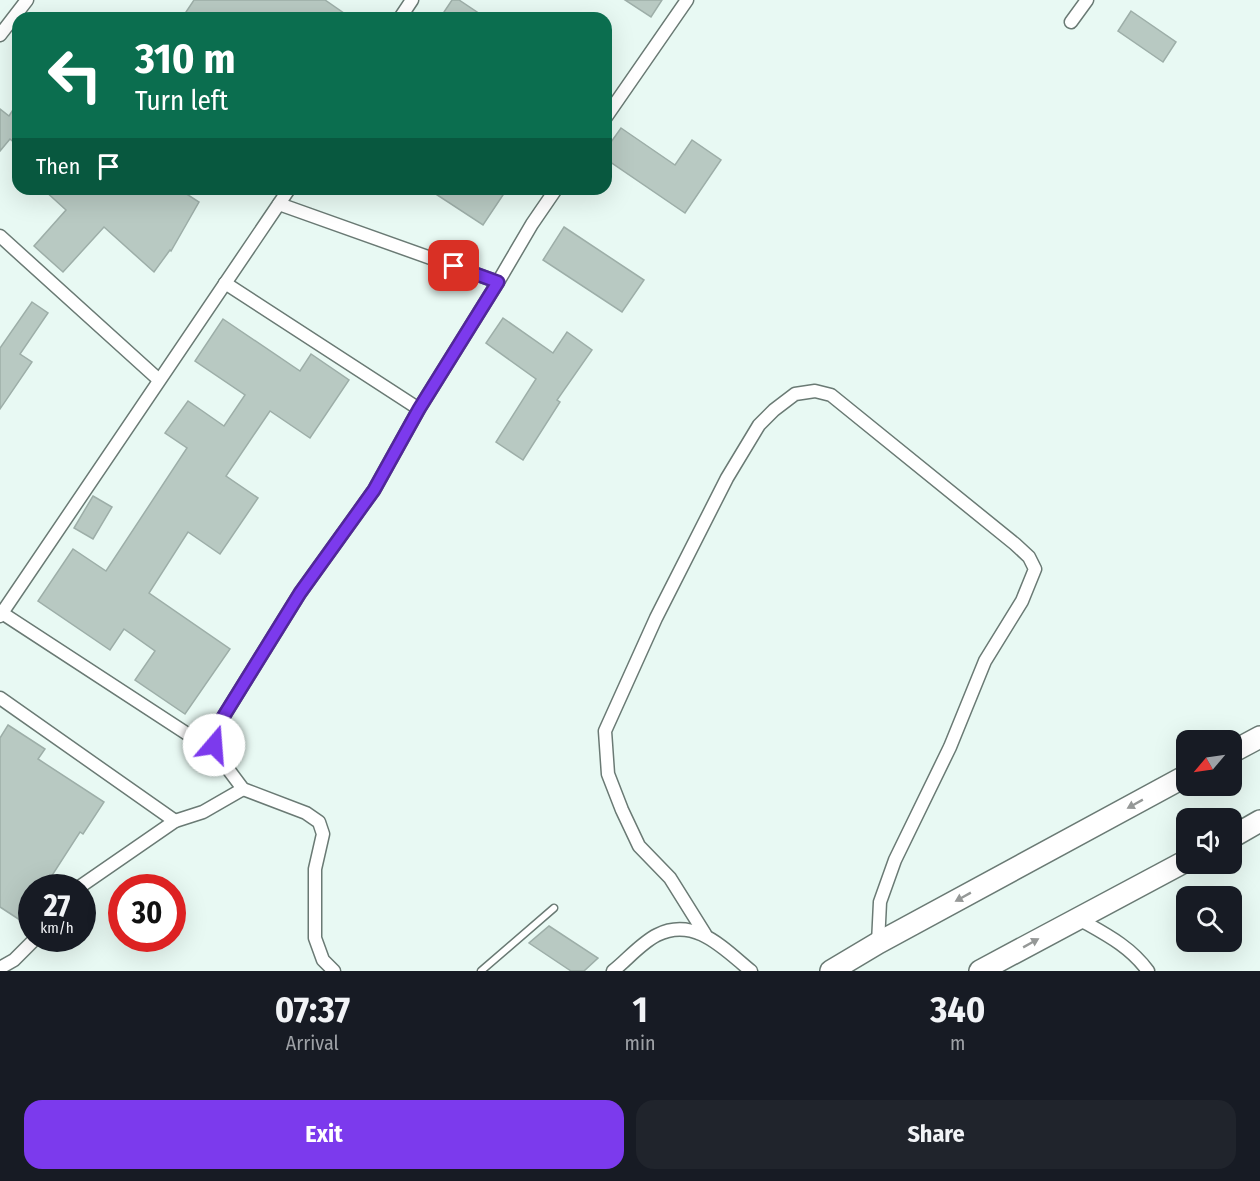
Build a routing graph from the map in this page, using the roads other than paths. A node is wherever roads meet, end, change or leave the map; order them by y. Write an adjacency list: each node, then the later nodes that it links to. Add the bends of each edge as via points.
1 (27, 0): 4 (street)
2 (687, 0): 8 (street)
3 (1087, 0): 6 (street)
4 (18, 12)
5 (12, 19): 7 (street)
6 (1071, 22)
7 (0, 35)
8 (612, 108)
9 (285, 195): 11 (street)
10 (552, 195): 13 (street)
11 (279, 204): 13 (street); 14 (street)
12 (0, 237): 15 (street)
13 (498, 282): 16 (street)
14 (225, 283): 15 (street); 16 (street)
15 (158, 379): 17 (street)
16 (419, 409): 20 (street, via 374,490 300,593 217,727)
17 (1, 614): 20 (street, via 192,737)
18 (0, 698): 24 (street)
19 (1260, 737): 21 (highway)
20 (214, 745): 23 (street)
21 (1242, 747)
22 (1176, 781): 32 (highway, one-way to 32)
23 (243, 789): 24 (street, via 203,812); 35 (street, via 320,822 323,834 315,869 315,938 323,960)
24 (175, 821): 28 (street)
25 (1260, 821): 26 (highway)
26 (1242, 831)
27 (1176, 866): 30 (highway)
28 (96, 876)
29 (554, 908): 36 (lane)
30 (1077, 918): 40 (highway, one-way to 30); 41 (street, via 1123,944)
31 (705, 934): 32 (street, via 670,878 639,846 608,774 605,731 656,618 753,434 795,394 815,392 831,395 1015,544 1035,569 1022,602 985,661 950,747 895,860 880,902); 37 (street, via 688,929 669,930 655,936); 38 (street)
32 (878, 943): 39 (highway)
33 (22, 952): 34 (street)
34 (0, 968)
35 (334, 971)
36 (481, 971)
37 (613, 971)
38 (752, 971)
39 (831, 971)
40 (980, 971)
41 (1148, 971)

